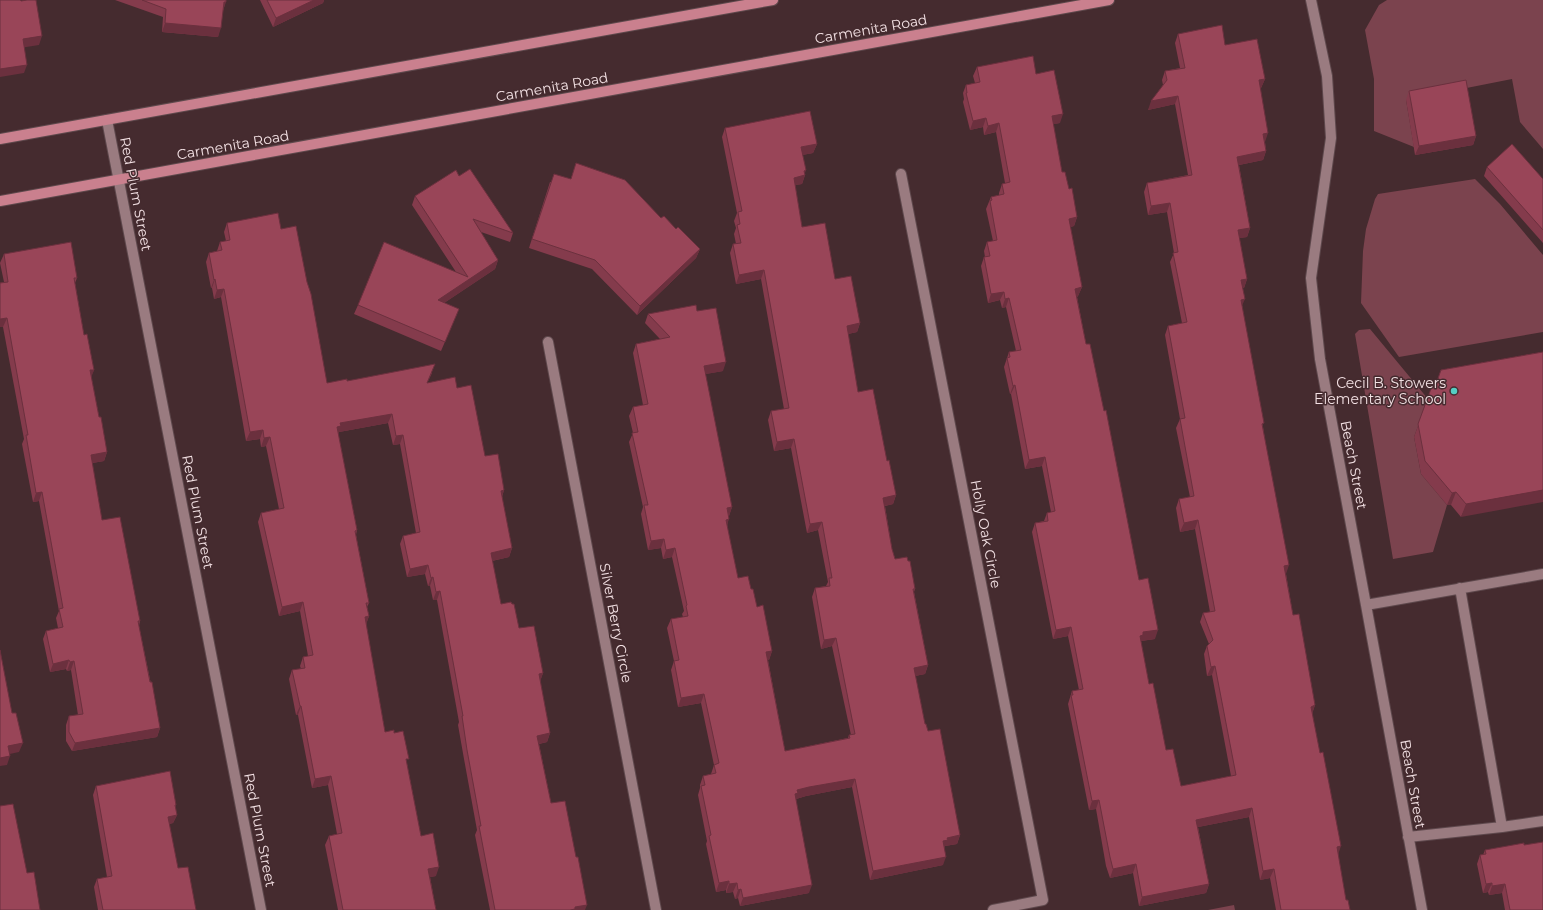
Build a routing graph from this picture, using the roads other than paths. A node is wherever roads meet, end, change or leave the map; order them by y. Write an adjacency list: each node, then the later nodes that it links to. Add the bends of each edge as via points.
1 (772, 0): 4 (main road)
2 (1109, 0): 7 (main road, Carmenita Road)
3 (1311, 0): 12 (street, Beach Street, via 1327,76 1331,138 1311,278 1320,359)
4 (107, 120): 5 (main road); 7 (street, Red Plum Street)
5 (0, 139)
6 (901, 174): 18 (street, Holly Oak Circle, via 1043,900)
7 (119, 180): 8 (main road, Carmenita Road); 16 (street, Red Plum Street)
8 (0, 202)
9 (548, 342): 17 (street, Silver Berry Circle)
10 (1543, 574): 11 (street)
11 (1460, 588): 12 (street); 14 (street)
12 (1366, 605): 15 (street, Beach Street)
13 (1543, 821): 14 (street)
14 (1502, 827): 15 (street)
15 (1408, 837): 19 (street, Beach Street)
16 (261, 910)
17 (656, 910)
18 (993, 910)
19 (1422, 910)

